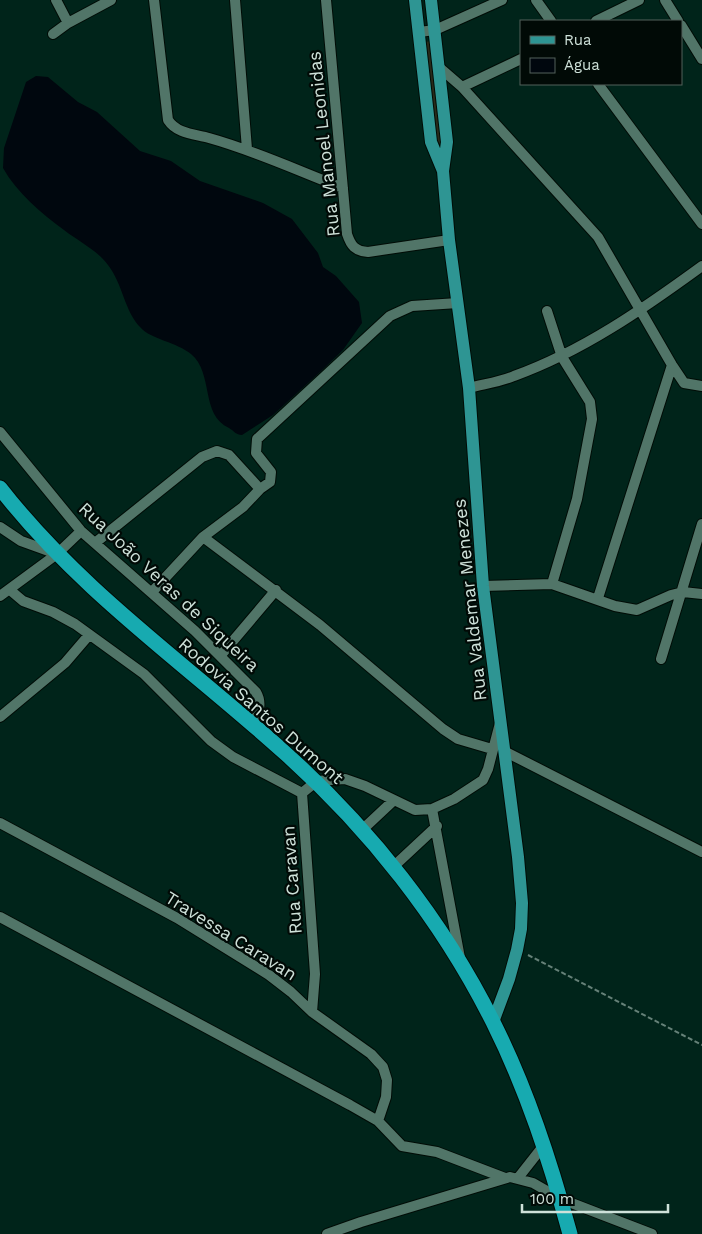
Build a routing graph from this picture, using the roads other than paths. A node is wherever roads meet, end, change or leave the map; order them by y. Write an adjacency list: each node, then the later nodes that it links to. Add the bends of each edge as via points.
1 (56, 0): 15 (street)
2 (111, 0): 15 (street)
3 (154, 0): 25 (street, via 171,125)
4 (236, 0): 25 (street)
5 (326, 0): 27 (street, Rua Manoel Leonidas)
6 (416, 0): 18 (main road)
7 (431, 0): 17 (main road)
8 (502, 0): 17 (street)
9 (536, 0): 12 (street)
10 (639, 0): 13 (street)
11 (665, 0): 14 (street)
12 (550, 20)
13 (598, 20)
14 (677, 20)
15 (68, 23): 19 (street)
16 (682, 27): 21 (street)
17 (435, 30): 18 (street); 22 (main road)
18 (419, 32): 26 (main road, via 431,142)
19 (54, 34)
20 (520, 59): 24 (street)
21 (702, 59)
22 (440, 68): 24 (street); 26 (main road, via 447,142)
23 (599, 85): 28 (street)
24 (462, 87): 33 (street, via 598,237)
25 (247, 149): 27 (street)
26 (443, 171): 29 (main road, Rua Valdemar Menezes)
27 (343, 188): 29 (street, Rua Manoel Leonidas, via 347,234 356,249 384,251)
28 (702, 224)
29 (449, 240): 31 (main road, Rua Valdemar Menezes)
30 (702, 266): 33 (street)
31 (458, 303): 37 (main road, Rua Valdemar Menezes); 40 (street, via 412,306 390,316 257,438 256,452 271,472 270,482)
32 (548, 311): 34 (street)
33 (640, 311): 34 (street); 35 (street)
34 (562, 357): 37 (street, via 512,377); 47 (street, via 590,402 592,419 577,499)
35 (672, 365): 36 (street, via 684,383); 55 (street)
36 (702, 386)
37 (469, 388): 48 (main road, Rua Valdemar Menezes)
38 (0, 432): 43 (street, Rua João Veras de Siqueira)
39 (0, 488): 46 (highway, Rodovia Santos Dumont)
40 (260, 489): 44 (street); 45 (street, via 229,455 213,451)
41 (702, 524): 52 (street)
42 (0, 527): 46 (street, via 21,541)
43 (81, 531): 45 (street, Rua João Veras de Siqueira); 46 (street)
44 (203, 537): 50 (street); 51 (street)
45 (95, 543): 51 (street, Rua João Veras de Siqueira)
46 (57, 554): 49 (street); 60 (highway, Rodovia Santos Dumont, via 118,612)
47 (552, 584): 48 (street); 55 (street)
48 (483, 586): 61 (main road, Rua Valdemar Menezes, via 500,723)
49 (10, 590): 54 (street); 56 (street, via 23,601 64,617)
50 (276, 590): 57 (street); 61 (street, via 443,729 463,741)
51 (152, 592): 57 (street, Rua João Veras de Siqueira)
52 (683, 592): 53 (street); 55 (street, via 637,610 615,606); 58 (street)
53 (702, 594)
54 (0, 596)
55 (598, 598)
56 (89, 635): 59 (street, via 65,663); 63 (street, via 158,686 211,741)
57 (221, 655): 60 (street, Rua João Veras de Siqueira, via 260,698 260,708)
58 (661, 659)
59 (0, 717)
60 (253, 725): 62 (highway, Rodovia Santos Dumont)
61 (498, 750): 65 (street, via 483,780); 69 (street); 74 (main road, Rua Valdemar Menezes, via 522,903 517,950)
62 (317, 782): 63 (street); 64 (street, via 345,779); 68 (highway, Rodovia Santos Dumont)
63 (302, 793): 73 (street, Rua Caravan, via 315,974)
64 (394, 800): 65 (street, via 415,810); 68 (street)
65 (432, 809): 67 (street)
66 (0, 823): 73 (street, Travessa Caravan, via 177,918 269,975)
67 (437, 826): 70 (street); 72 (street)
68 (362, 830): 70 (highway, Rodovia Santos Dumont)
69 (702, 852)
70 (393, 867): 72 (highway, Rodovia Santos Dumont)
71 (0, 917): 75 (street)
72 (461, 964): 74 (highway, Rodovia Santos Dumont)
73 (312, 1012): 75 (street, Travessa Caravan, via 383,1067 387,1080 386,1097)
74 (493, 1022): 76 (highway, Rodovia Santos Dumont)
75 (378, 1121): 77 (street, via 402,1146 437,1152)
76 (544, 1145): 78 (street); 79 (highway, Rodovia Santos Dumont)
77 (505, 1178): 78 (street); 80 (street)
78 (518, 1178): 79 (street)
79 (561, 1199): 81 (highway, Rodovia Santos Dumont); 82 (street)
80 (327, 1234)
81 (570, 1234)
82 (652, 1234)

